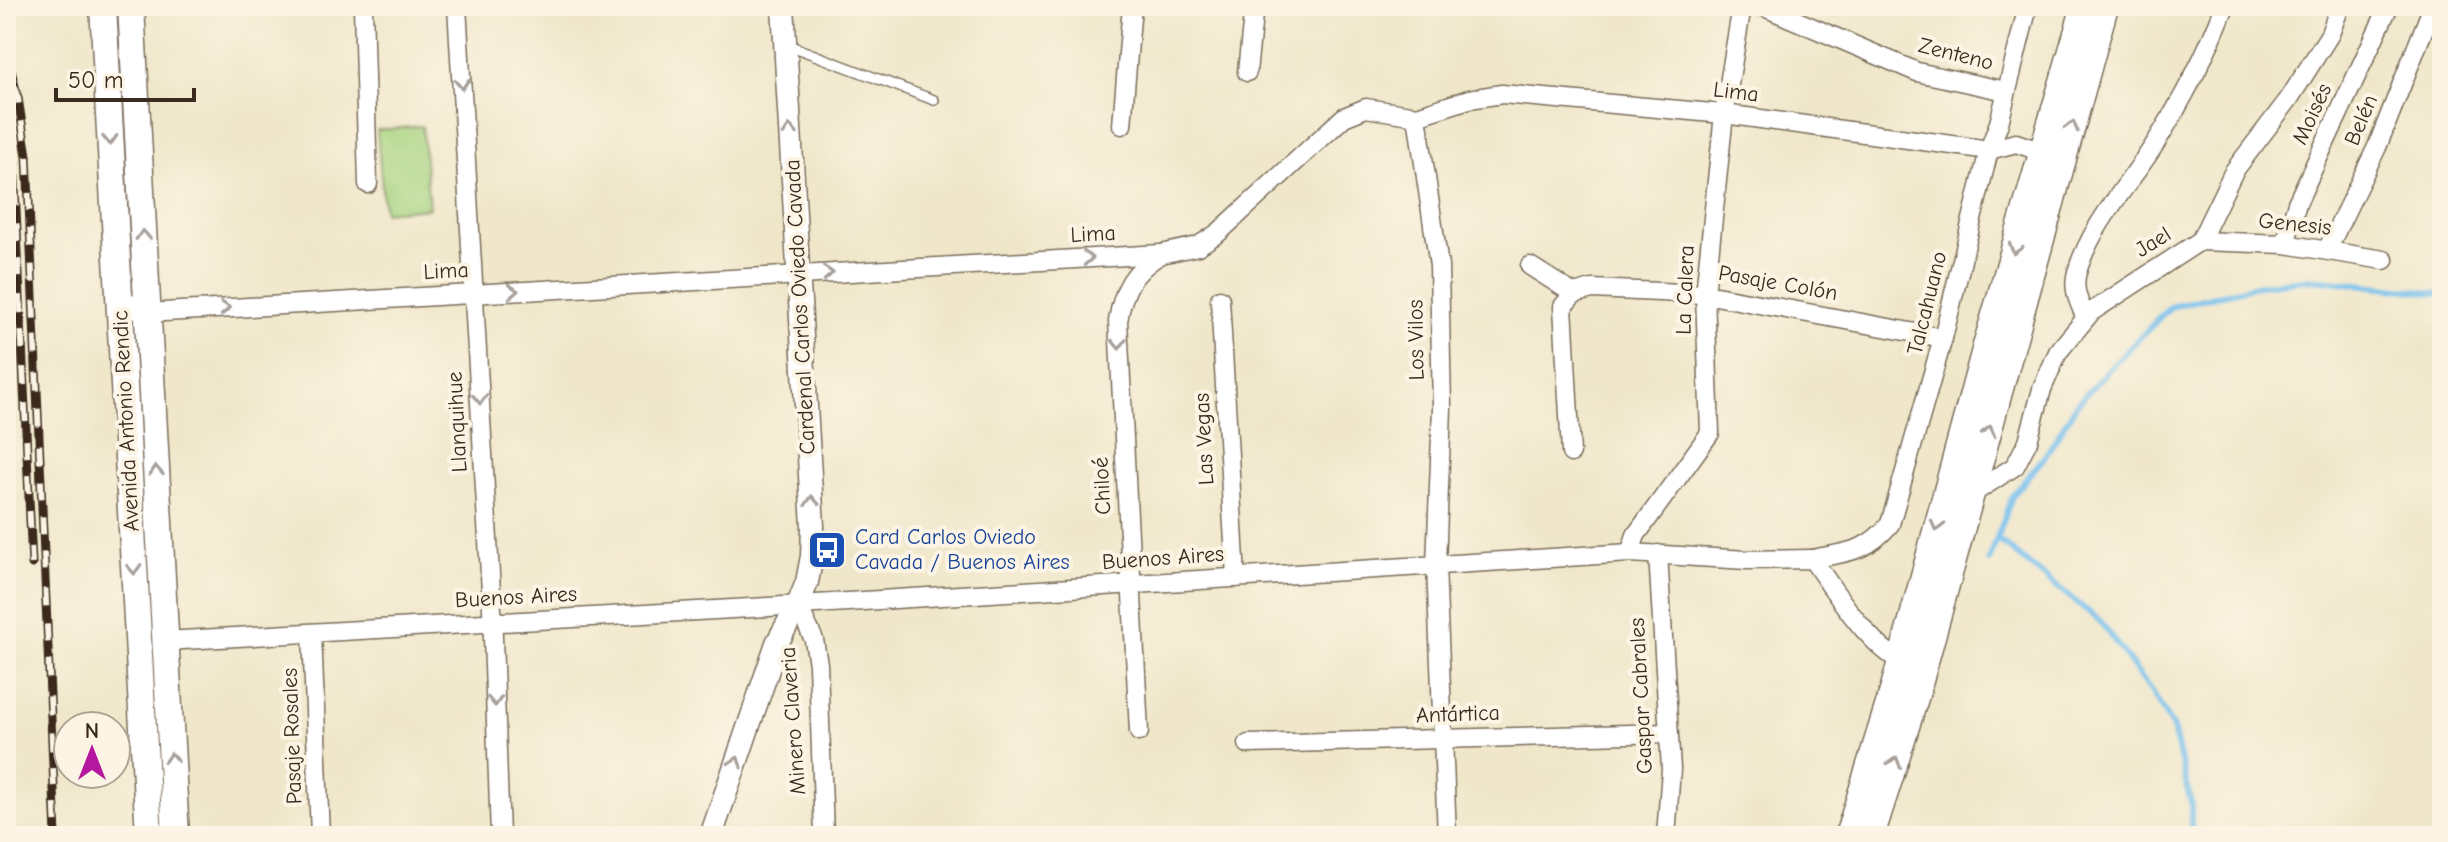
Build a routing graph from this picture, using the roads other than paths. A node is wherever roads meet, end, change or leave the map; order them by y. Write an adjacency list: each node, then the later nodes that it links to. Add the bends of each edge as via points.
1 (103, 6): 39 (main road, Avenida Antonio Rendic, one-way to 39)
2 (131, 6): 41 (main road, Avenida Antonio Rendic, one-way to 2)
3 (363, 6): 28 (street)
4 (457, 6): 36 (street, Llanquihue, one-way to 36)
5 (783, 6): 17 (street, Cardenal Carlos Oviedo Cavada)
6 (1132, 6): 24 (street)
7 (1254, 6): 18 (street)
8 (1742, 6): 21 (street, La Calera)
9 (1762, 6): 19 (street, Zenteno, via 1917,72)
10 (2028, 6): 19 (street, Talcahuano)
11 (2085, 6): 27 (main road)
12 (2105, 6): 27 (main road, one-way to 12)
13 (2225, 6): 42 (street, via 2195,77 2107,210 2076,273 2075,296)
14 (2340, 6): 29 (street, Jael, via 2330,34 2297,86 2234,171)
15 (2389, 6): 30 (street, Moisés, via 2297,203)
16 (2433, 6): 31 (street, Belén, via 2377,147)
17 (785, 44): 20 (lane); 35 (street, Cardenal Carlos Oviedo Cavada, one-way to 17)
18 (1247, 72)
19 (2006, 91): 23 (street, Talcahuano)
20 (934, 100)
21 (1724, 114): 22 (street, Lima, via 1502,94); 26 (street, Lima); 38 (street, La Calera)
22 (1417, 116): 32 (street, Lima, via 1366,108 1344,117 1218,233 1198,246); 49 (street, Los Vilos, via 1439,266 1442,408)
23 (1999, 123): 25 (street); 26 (street, Talcahuano)
24 (1122, 125)
25 (2016, 143): 26 (street, Lima); 27 (street)
26 (1989, 150): 43 (street, Talcahuano)
27 (2053, 156): 45 (main road, one-way to 27); 56 (main road, one-way to 56, via 1986,346)
28 (368, 184)
29 (2200, 241): 30 (street, Genesis); 42 (street, Jael)
30 (2285, 244): 31 (street, Genesis)
31 (2327, 250): 33 (street, Genesis)
32 (1161, 254): 35 (street, Lima, one-way to 32); 51 (street, Chiloé, one-way to 51, via 1134,276 1118,321)
33 (2384, 260)
34 (1530, 266): 37 (street)
35 (798, 275): 36 (street, Lima, one-way to 35); 52 (street, Cardenal Carlos Oviedo Cavada, one-way to 35, via 812,556 813,527)
36 (474, 294): 41 (street, Lima, one-way to 36); 53 (street, Llanquihue, one-way to 53)
37 (1574, 294): 38 (street, Pasaje Colón, via 1592,289); 44 (street, via 1563,306)
38 (1705, 294): 43 (street, Pasaje Colón); 46 (street, La Calera, via 1710,433 1636,535)
39 (119, 295): 41 (street); 61 (main road, Avenida Antonio Rendic, one-way to 61)
40 (1220, 299): 50 (street, Las Vegas)
41 (147, 313): 55 (main road, Avenida Antonio Rendic, one-way to 41)
42 (2086, 318): 45 (street, Jael, via 2058,352 2015,466)
43 (1943, 338): 48 (street, Talcahuano, via 1890,524 1856,551)
44 (1571, 453)
45 (1972, 494): 56 (main road)
46 (1630, 553): 47 (street, Buenos Aires); 49 (street, Buenos Aires)
47 (1658, 554): 48 (street, Buenos Aires); 58 (street, Gaspar Cabrales)
48 (1812, 559): 56 (street, via 1889,655)
49 (1436, 565): 50 (street, Buenos Aires); 59 (street, Los Vilos)
50 (1236, 578): 51 (street, Buenos Aires)
51 (1132, 584): 52 (street, Buenos Aires); 57 (street, Chiloé)
52 (798, 605): 53 (street, Buenos Aires); 65 (street, Cardenal Carlos Oviedo Cavada, one-way to 52, via 777,643); 66 (street, Minero Claveria, via 818,664)
53 (492, 623): 54 (street, Buenos Aires); 64 (street, Llanquihue, one-way to 64)
54 (312, 633): 55 (street, Buenos Aires); 63 (street, Pasaje Rosales)
55 (165, 641): 62 (main road, Avenida Antonio Rendic, one-way to 55)
56 (1911, 666): 69 (main road); 70 (main road, one-way to 56)
57 (1139, 732)
58 (1668, 733): 59 (street, Antártica); 68 (street, Gaspar Cabrales)
59 (1444, 739): 60 (street, Antártica); 67 (street, Los Vilos)
60 (1248, 744)
61 (149, 836)
62 (176, 836)
63 (320, 836)
64 (500, 836)
65 (711, 836)
66 (824, 836)
67 (1447, 836)
68 (1666, 836)
69 (1848, 836)
70 (1871, 836)

